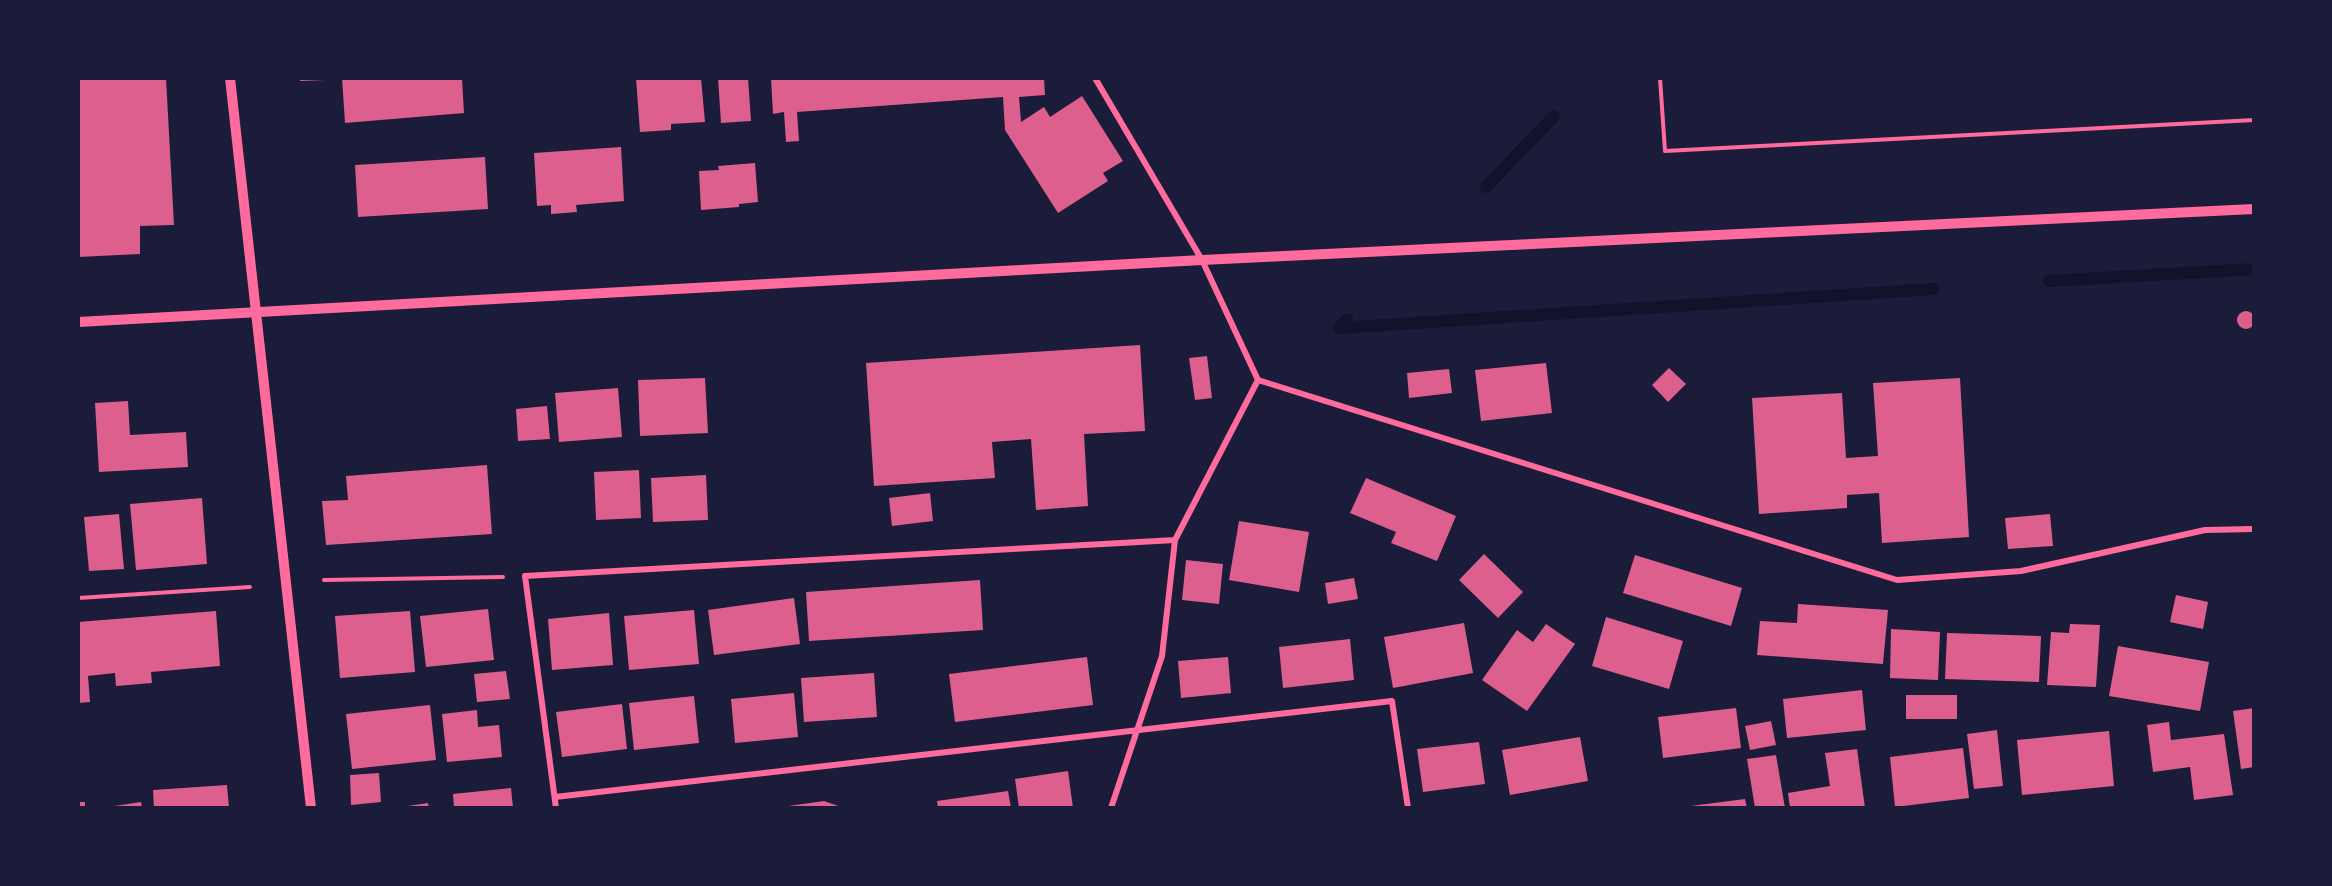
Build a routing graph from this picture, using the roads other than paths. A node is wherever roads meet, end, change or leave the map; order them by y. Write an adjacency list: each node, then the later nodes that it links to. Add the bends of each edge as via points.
1 (230, 78): 5 (street)
2 (1095, 78): 4 (street)
3 (2254, 209): 4 (street)
4 (1202, 260): 5 (street); 7 (street)
5 (256, 313): 6 (street); 12 (street)
6 (78, 322)
7 (1258, 380): 8 (street, via 1897,580 2021,571 2205,530); 9 (street)
8 (2254, 529)
9 (1175, 540): 10 (street, via 1162,656); 11 (street, via 525,576)
10 (1139, 730): 11 (street); 14 (street); 15 (street, via 1392,701)
11 (555, 796): 13 (street)
12 (311, 808)
13 (556, 808)
14 (1111, 808)
15 (1408, 808)

